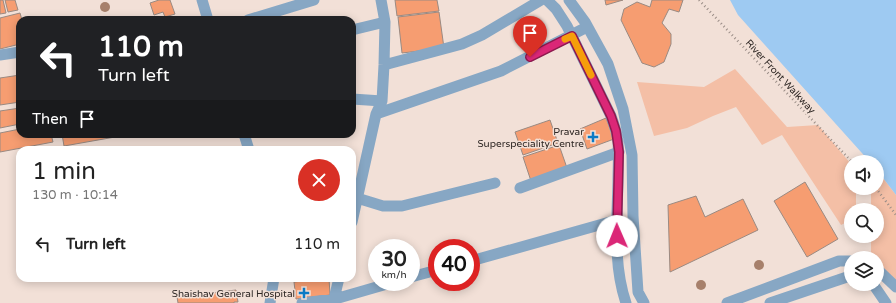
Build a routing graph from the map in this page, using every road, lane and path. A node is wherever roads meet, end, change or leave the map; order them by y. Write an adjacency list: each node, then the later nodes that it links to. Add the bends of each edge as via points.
1 (202, 0): 8 (street)
2 (314, 0): 9 (street)
3 (381, 0): 10 (street)
4 (541, 0): 16 (street, via 462,44)
5 (547, 0): 13 (street, via 562,17)
6 (569, 0): 11 (street)
7 (699, 0): 21 (path, River Front Walkway)
8 (207, 16)
9 (261, 16)
10 (385, 22): 12 (street); 16 (street)
11 (587, 27): 13 (street); 42 (street, via 608,64 623,109 632,155 638,292)
12 (356, 29)
13 (572, 36): 19 (street, via 501,72); 20 (street, via 611,116)
14 (16, 53): 15 (street)
15 (0, 55)
16 (384, 65): 18 (street)
17 (356, 99): 18 (street)
18 (382, 101): 19 (street)
19 (376, 114): 25 (street)
20 (619, 152): 23 (street); 28 (street)
21 (845, 155)
22 (495, 183): 26 (street, via 402,206)
23 (520, 188)
24 (881, 195): 27 (path)
25 (356, 200)
26 (356, 204)
27 (896, 215)
28 (617, 220): 29 (street); 41 (street, via 620,279)
29 (480, 258)
30 (844, 261): 43 (street)
31 (884, 276): 35 (street)
32 (844, 279): 44 (street)
33 (273, 282): 39 (street)
34 (338, 282): 38 (street)
35 (896, 287)
36 (368, 290): 38 (street)
37 (878, 291): 45 (street)
38 (334, 301): 40 (street)
39 (270, 303)
40 (302, 303)
41 (626, 303)
42 (644, 303)
43 (727, 303)
44 (770, 303)
45 (886, 303)

